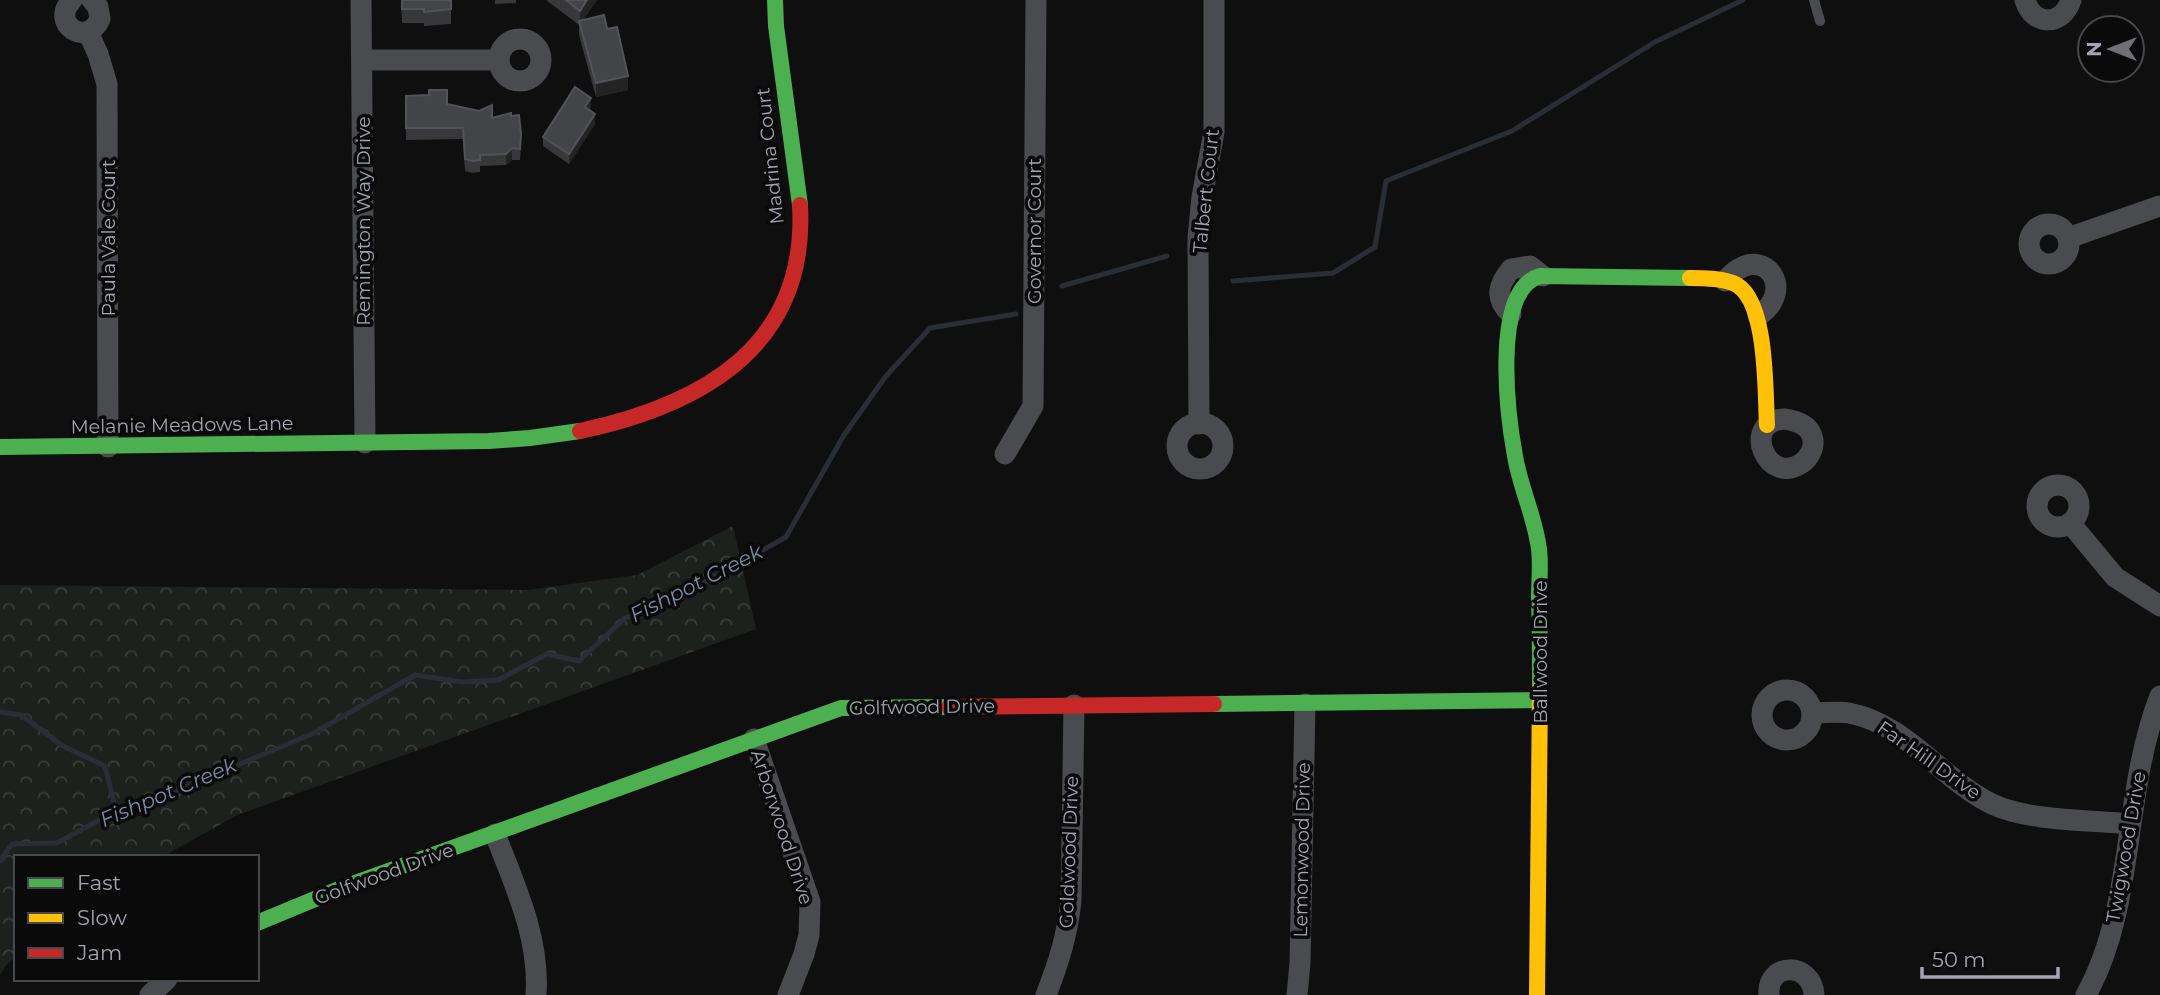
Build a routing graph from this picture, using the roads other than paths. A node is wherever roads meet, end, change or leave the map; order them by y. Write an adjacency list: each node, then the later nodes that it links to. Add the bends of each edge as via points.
1 (72, 0): 11 (street, via 65,8 67,25 76,32)
2 (92, 0): 11 (street, via 100,19)
3 (361, 0): 12 (street, Remington Way Drive)
4 (775, 0): 22 (street, Madrina Court, via 798,184 800,241 797,268 786,296 754,348 706,384 610,424 505,440)
5 (1036, 0): 25 (street, Governor Court, via 1033,406)
6 (1214, 0): 20 (street, Talbert Court, via 1213,132 1198,238)
7 (1814, 0): 10 (lane)
8 (2025, 0): 9 (street, via 2035,16 2050,20 2064,14)
9 (2071, 0)
10 (1820, 21)
11 (88, 32): 24 (street, Paula Vale Court, via 107,84)
12 (363, 60): 13 (street); 22 (street, Remington Way Drive)
13 (499, 60)
14 (2160, 206): 15 (street)
15 (2068, 238)
16 (1543, 275): 17 (street, Ballwood Drive); 18 (street, Ballwood Drive, via 1530,266 1511,269 1500,291 1503,306)
17 (1724, 281): 19 (street, via 1744,290); 19 (street, via 1752,264 1774,274 1775,300)
18 (1511, 314): 29 (street, Ballwood Drive, via 1506,357 1509,414 1539,551)
19 (1758, 316): 21 (street)
20 (1199, 424)
21 (1768, 425)
22 (365, 443): 24 (street, Melanie Meadows Lane)
23 (0, 447): 24 (street, Melanie Meadows Lane)
24 (108, 447)
25 (1005, 454)
26 (2071, 524): 27 (street, via 2115,577)
27 (2160, 606)
28 (2160, 696): 34 (street, Twigwood Drive)
29 (1541, 700): 30 (street, Golfwood Drive); 43 (street, Ballwood Drive)
30 (1305, 704): 31 (street, Golfwood Drive); 42 (street, Lemonwood Drive)
31 (1074, 705): 33 (street, Golfwood Drive, via 841,708); 41 (street, Goldwood Drive, via 1071,901 1061,958)
32 (1812, 713): 34 (street, Far Hill Drive, via 1847,713 1882,724 1963,788 1994,805 2042,816)
33 (754, 739): 35 (street, Golfwood Drive); 40 (street, Arborwood Drive, via 810,902 809,935)
34 (2129, 824): 46 (street, Twigwood Drive, via 2116,915)
35 (495, 834): 36 (street, Golfwood Drive); 39 (street, via 530,927 538,974)
36 (259, 922)
37 (165, 981): 38 (street)
38 (150, 995)
39 (536, 995)
40 (788, 995)
41 (1046, 995)
42 (1297, 995)
43 (1537, 995)
44 (1769, 995): 45 (street, via 1772,979 1792,970 1804,974)
45 (1817, 995)
46 (2087, 995)

